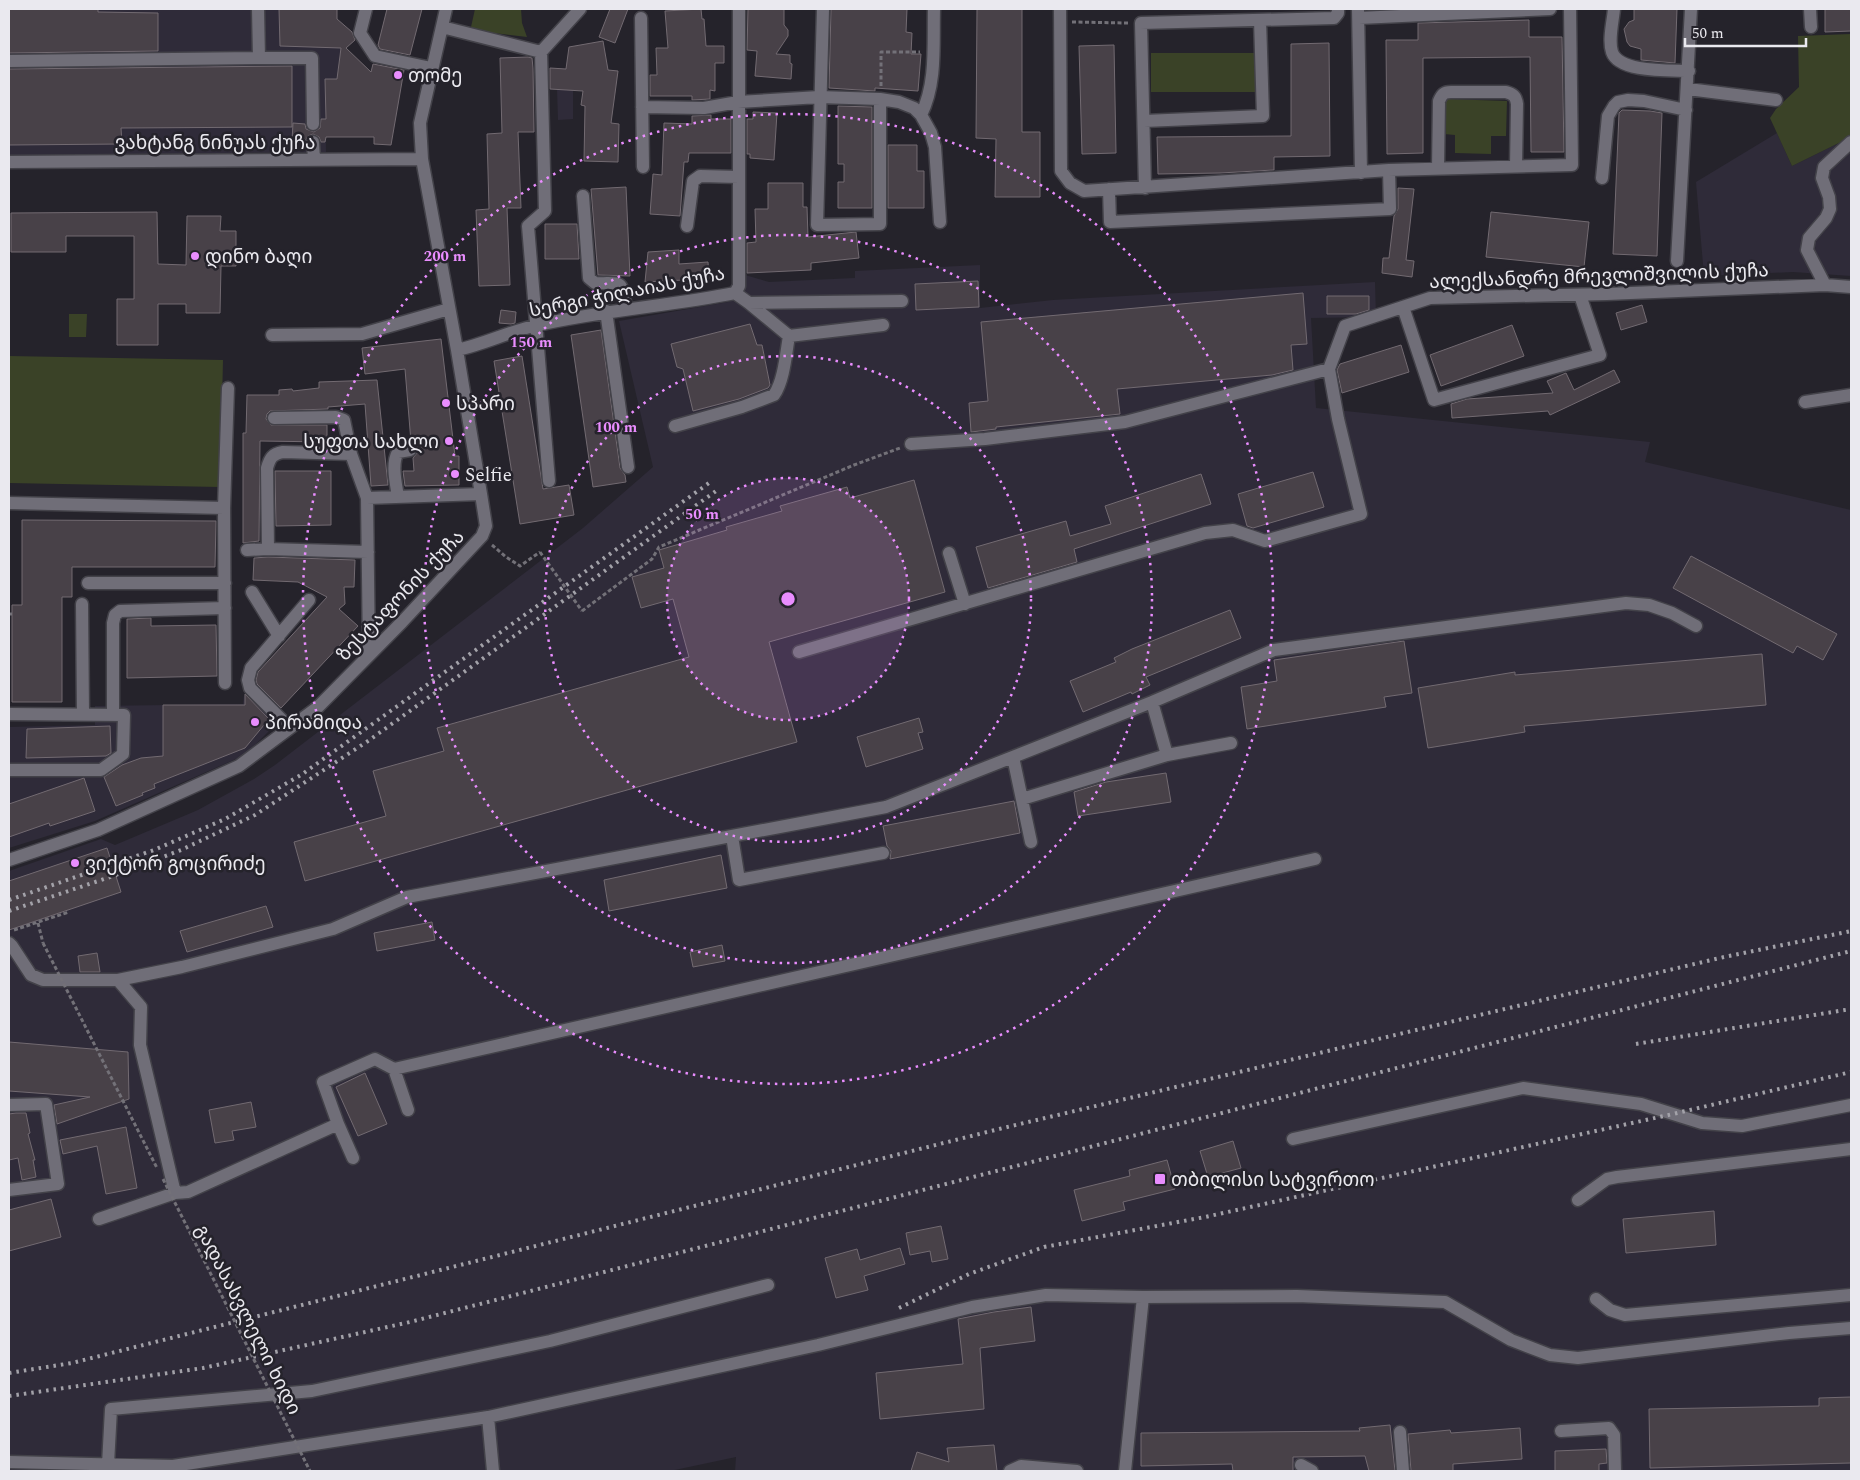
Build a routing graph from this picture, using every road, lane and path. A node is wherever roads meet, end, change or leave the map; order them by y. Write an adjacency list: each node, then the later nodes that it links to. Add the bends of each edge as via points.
1 (258, 9): 24 (street)
2 (366, 9): 26 (street, via 360,33 375,56)
3 (446, 9): 20 (street, ზესტაფონის ქუჩა)
4 (580, 9): 22 (street)
5 (739, 9): 32 (street, სერგი ჭილაიას ქუჩა)
6 (823, 9): 29 (street)
7 (934, 9): 23 (street)
8 (1060, 9): 51 (street, via 1061,171 1070,183 1084,190)
9 (1338, 9): 17 (street, via 1334,18)
10 (1550, 9): 15 (street)
11 (1570, 9): 44 (street, via 1572,165)
12 (1614, 9): 27 (street, via 1612,51 1622,63 1635,68)
13 (1691, 9): 27 (street)
14 (1810, 9): 21 (street)
15 (1358, 13): 47 (street)
16 (641, 18): 33 (street)
17 (1260, 20): 19 (street); 36 (street, via 1263,116)
18 (1066, 22): 19 (path)
19 (1141, 23): 36 (street)
20 (442, 27): 22 (street); 26 (street, ზესტაფონის ქუჩა)
21 (1810, 27)
22 (541, 52): 67 (street, via 545,211 528,226)
23 (933, 52): 30 (path, via 881,52); 35 (street, via 927,104)
24 (259, 58): 25 (street); 37 (street, via 312,58)
25 (9, 61)
26 (432, 68): 41 (street, ზესტაფონის ქუჩა, via 420,123)
27 (1688, 71): 28 (street)
28 (1688, 89): 31 (street); 34 (street)
29 (820, 97): 30 (street); 30 (street, via 817,225 880,224); 32 (street)
30 (880, 99): 35 (street, via 899,102)
31 (1776, 100)
32 (738, 102): 33 (street, via 704,108); 48 (street, სერგი ჭილაიას ქუჩა)
33 (642, 107): 43 (street)
34 (1686, 110): 49 (street, via 1628,100 1618,102 1608,116); 55 (street)
35 (921, 115): 53 (street, via 935,147)
36 (1144, 121): 50 (street)
37 (313, 124)
38 (313, 142): 40 (street)
39 (1851, 142): 56 (street, via 1824,167 1822,178 1830,209 1809,238 1807,250)
40 (314, 160): 41 (street, ვახტანგ ნინუას ქუჩა); 42 (street, ვახტანგ ნინუას ქუჩა)
41 (422, 160): 64 (street, ზესტაფონის ქუჩა)
42 (9, 162)
43 (643, 166)
44 (1516, 166): 45 (street); 45 (street, via 1517,104 1513,94 1445,92 1439,101)
45 (1438, 168): 46 (street)
46 (1389, 170): 47 (street); 51 (street, via 1390,209 1110,222)
47 (1361, 173): 50 (street)
48 (739, 177): 54 (street, via 696,177); 58 (street, სერგი ჭილაიას ქუჩა, via 739,286)
49 (1602, 178)
50 (1145, 188): 51 (street)
51 (1109, 189)
52 (583, 196): 63 (street, via 589,278 594,283 620,284)
53 (940, 222)
54 (688, 226)
55 (1677, 261)
56 (1825, 285): 57 (street, ალექსანდრე მრევლიშვილის ქუჩა); 59 (street, ალექსანდრე მრევლიშვილის ქუჩა)
57 (1851, 287)
58 (735, 293): 61 (street); 63 (street, სერგი ჭილაიას ქუჩა)
59 (1580, 295): 62 (street, ალექსანდრე მრევლიშვილის ქუჩა, via 1430,298); 62 (street, via 1600,355 1434,400)
60 (902, 301): 61 (street)
61 (749, 303): 69 (street)
62 (1403, 306): 71 (street, ალექსანდრე მრევლიშვილის ქუჩა, via 1344,326)
63 (626, 308): 65 (street, სერგი ჭილაიას ქუჩა)
64 (449, 309): 68 (street, via 362,334); 70 (street, ზესტაფონის ქუჩა)
65 (606, 312): 67 (street, სერგი ჭილაიას ქუჩა); 80 (street)
66 (883, 324): 69 (street)
67 (536, 326): 70 (street, სერგი ჭილაიას ქუჩა); 81 (street)
68 (272, 335)
69 (789, 336): 76 (street, via 784,367 774,395)
70 (457, 350): 82 (street, ზესტაფონის ქუჩა)
71 (1329, 369): 77 (street, via 1125,422 985,439); 97 (street, via 1361,514 1265,540 1234,530 1205,533)
72 (228, 388): 86 (street)
73 (1851, 395): 74 (street)
74 (1805, 402)
75 (274, 418): 79 (street, via 341,417 346,425)
76 (675, 426)
77 (911, 444): 87 (path, bridge, via 854,464 660,548 652,559 582,611 540,552 520,566)
78 (410, 450): 83 (street, via 398,452 396,457)
79 (352, 454): 84 (street); 88 (street, via 283,452 272,456 267,468)
80 (628, 467)
81 (550, 480)
82 (481, 494): 83 (street); 87 (street, ზესტაფონის ქუჩა, via 486,526)
83 (398, 497): 84 (street)
84 (367, 498): 90 (street)
85 (9, 503): 86 (street)
86 (224, 508): 92 (street)
87 (482, 536): 102 (street, ზესტაფონის ქუჩა)
88 (268, 549): 89 (street); 90 (street)
89 (247, 550)
90 (368, 552): 102 (street)
91 (949, 554): 97 (street)
92 (225, 582): 93 (street); 98 (street)
93 (88, 583)
94 (252, 592): 100 (street)
95 (309, 600): 100 (street)
96 (82, 604): 106 (street)
97 (965, 604): 101 (street)
98 (225, 608): 103 (street); 107 (street, via 120,611 116,614 113,623)
99 (1696, 626): 104 (street, via 1649,605 1626,603 1274,650)
100 (279, 636): 108 (street, via 251,668 248,680 250,688)
101 (799, 652)
102 (369, 654): 108 (street, ზესტაფონის ქუჩა, via 318,708)
103 (225, 683)
104 (1152, 702): 110 (street); 111 (street)
105 (9, 714): 106 (street)
106 (83, 714): 107 (street)
107 (113, 715): 112 (street, via 124,715 123,754 101,770)
108 (290, 728): 118 (street, ზესტაფონის ქუჩა, via 239,766 98,830)
109 (1231, 742): 110 (street)
110 (1167, 755): 113 (street)
111 (1013, 757): 113 (street); 114 (street, via 886,807)
112 (9, 770)
113 (1022, 798): 115 (street)
114 (732, 836): 116 (street, via 738,880); 123 (street, via 407,897 333,929)
115 (1031, 842)
116 (883, 853)
117 (1315, 859): 124 (street)
118 (9, 860)
119 (69, 912): 120 (path)
120 (38, 922): 121 (path); 132 (path, bridge, via 43,943)
121 (9, 932)
122 (9, 943): 123 (street, via 31,975 43,980)
123 (118, 980): 135 (street, via 141,1007 140,1046)
124 (394, 1069): 127 (street); 128 (street, via 375,1059 323,1082)
125 (9, 1105): 134 (street, via 46,1104 58,1184)
126 (1851, 1105): 129 (street, via 1742,1126 1702,1123 1641,1104 1523,1088)
127 (408, 1110)
128 (338, 1124): 131 (street); 135 (street, via 188,1192)
129 (1293, 1139)
130 (1851, 1149): 136 (street, via 1617,1177 1607,1179)
131 (353, 1158)
132 (158, 1168)
133 (163, 1179): 148 (path, გადასასვლელი ხიდი, bridge)
134 (9, 1190)
135 (175, 1193): 137 (street)
136 (1578, 1200)
137 (99, 1219)
138 (768, 1285): 147 (street, via 550,1340 312,1391 111,1409)
139 (1851, 1295): 141 (street, via 1625,1315 1610,1310)
140 (1143, 1297): 142 (street, via 1298,1296 1445,1302 1511,1340 1550,1355 1578,1358); 143 (street, via 1046,1295 972,1307 818,1345); 152 (street)
141 (1596, 1299)
142 (1851, 1328)
143 (488, 1417): 147 (street, via 172,1466); 149 (street)
144 (1561, 1431): 154 (street, via 1609,1428 1614,1435)
145 (1400, 1432): 153 (street)
146 (9, 1462): 147 (street)
147 (108, 1464)
148 (310, 1471)
149 (492, 1471)
150 (1010, 1471): 151 (street, via 1021,1466)
151 (1077, 1471)
152 (1125, 1471)
153 (1402, 1471)
154 (1615, 1471)

